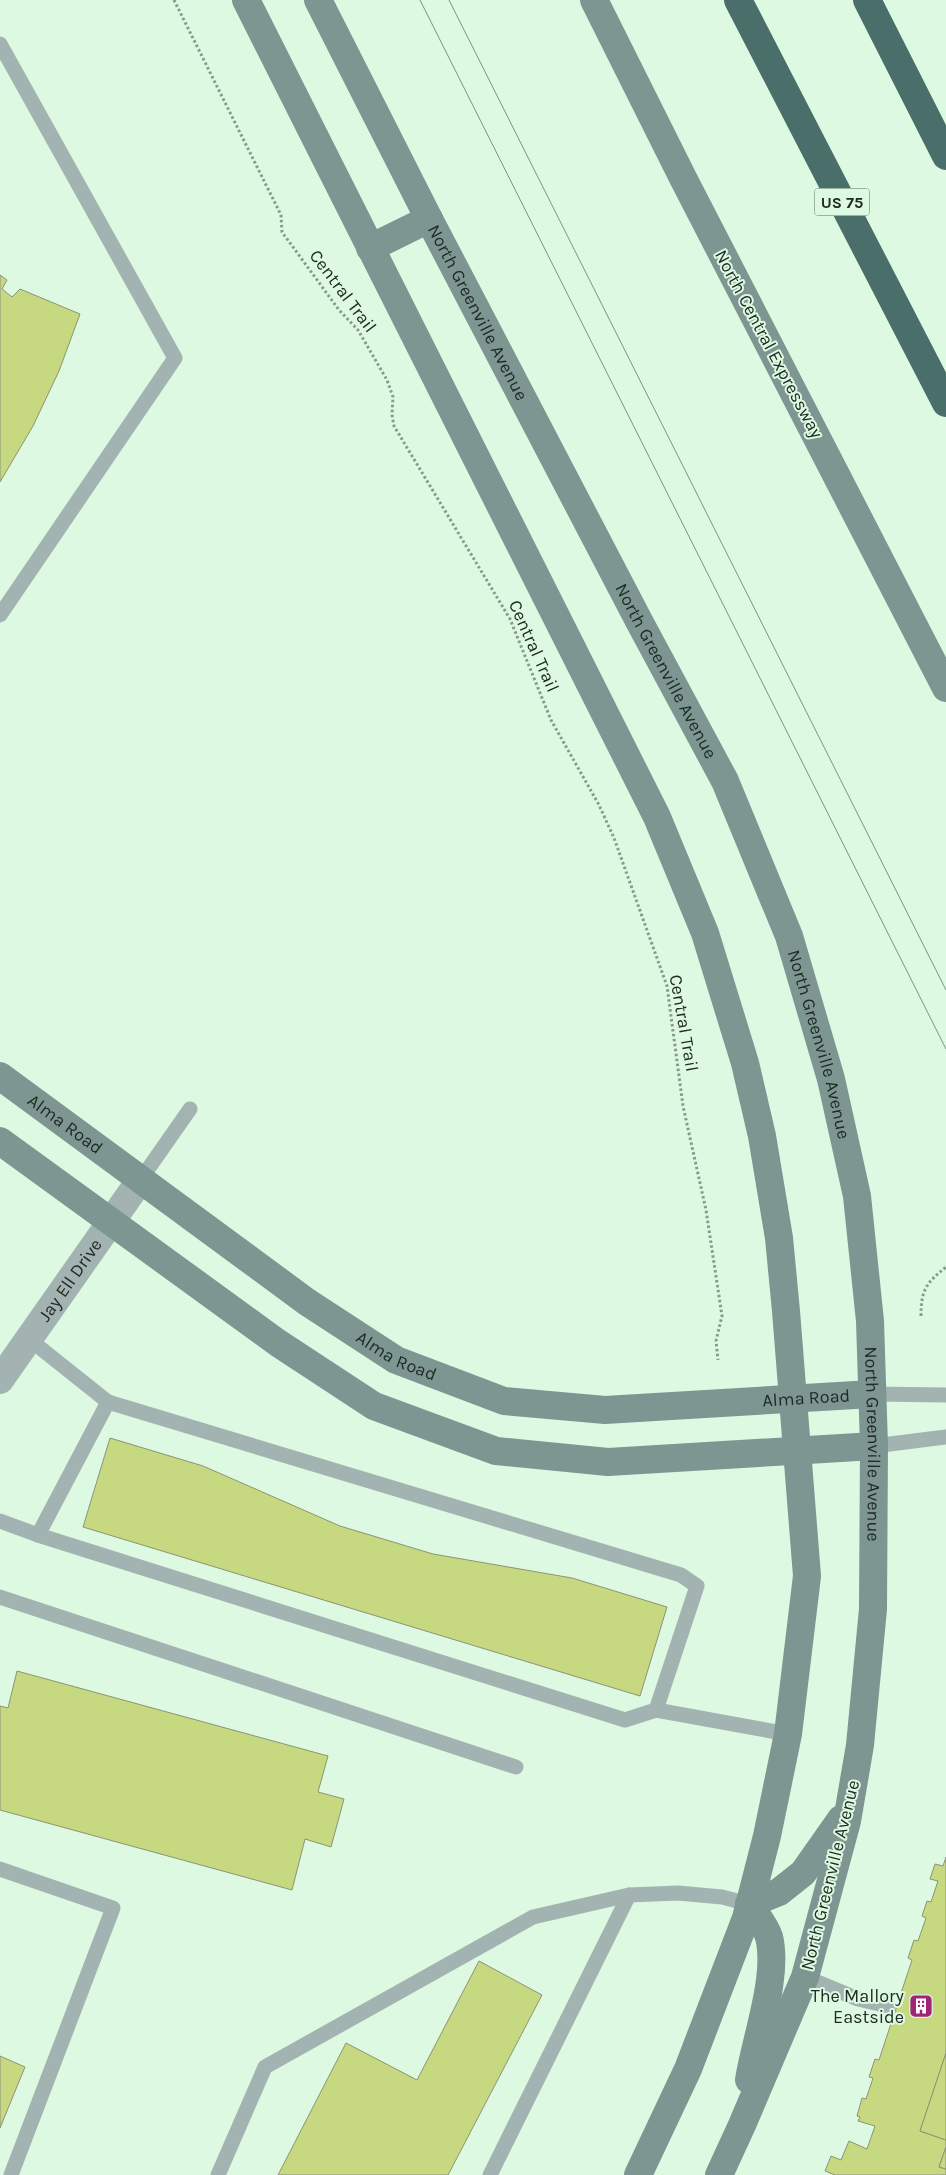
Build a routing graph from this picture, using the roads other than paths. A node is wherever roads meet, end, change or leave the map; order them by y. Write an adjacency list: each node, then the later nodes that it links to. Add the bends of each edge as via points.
1 (246, 0): 9 (main road)
2 (318, 0): 8 (main road, North Greenville Avenue)
3 (594, 0): 12 (main road, North Central Expressway)
4 (738, 0): 10 (highway, US 75)
5 (868, 0): 7 (highway)
6 (0, 44): 11 (lane, via 175,358)
7 (946, 156)
8 (429, 219): 9 (main road); 20 (main road, North Greenville Avenue, via 725,781 789,936 831,1078 857,1196 870,1321)
9 (370, 248): 22 (main road, via 657,816 705,933 745,1063 762,1136 779,1238)
10 (946, 403)
11 (0, 615)
12 (946, 688)
13 (0, 1076): 16 (main road, Alma Road)
14 (190, 1109): 16 (lane)
15 (0, 1141): 17 (main road)
16 (141, 1179): 17 (street, Jay Ell Drive); 22 (main road, Alma Road, via 307,1302 396,1360 504,1401 604,1410)
17 (112, 1221): 18 (street, Jay Ell Drive); 26 (main road, via 278,1343 374,1406 496,1451 608,1462)
18 (29, 1339): 19 (street, Jay Ell Drive); 23 (lane)
19 (0, 1380)
20 (872, 1394): 21 (lane); 22 (main road, Alma Road); 25 (main road, North Greenville Avenue)
21 (946, 1395)
22 (793, 1398): 26 (main road)
23 (108, 1402): 28 (lane); 30 (lane, via 681,1575 697,1586)
24 (946, 1437): 25 (lane)
25 (874, 1446): 26 (main road); 33 (main road, North Greenville Avenue, via 873,1610 860,1745)
26 (798, 1450): 31 (main road, via 807,1576)
27 (0, 1521): 28 (lane)
28 (38, 1535): 30 (lane, via 625,1720)
29 (0, 1597): 32 (lane)
30 (656, 1710): 31 (lane)
31 (788, 1734): 36 (main road, via 768,1836)
32 (516, 1767)
33 (850, 1806): 36 (main road, via 804,1873 780,1892); 37 (main road, North Greenville Avenue)
34 (0, 1869): 40 (lane, via 113,1908)
35 (629, 1895): 36 (lane, via 678,1893 722,1897); 41 (lane, via 533,1917 265,2067); 42 (lane)
36 (749, 1904): 39 (main road, via 768,1936 771,1964); 43 (main road, via 688,2070)
37 (805, 1977): 38 (lane, via 858,1999); 39 (main road, North Greenville Avenue)
38 (888, 2006)
39 (742, 2125): 44 (main road, North Greenville Avenue)
40 (12, 2175)
41 (218, 2175)
42 (490, 2175)
43 (638, 2175)
44 (719, 2175)

